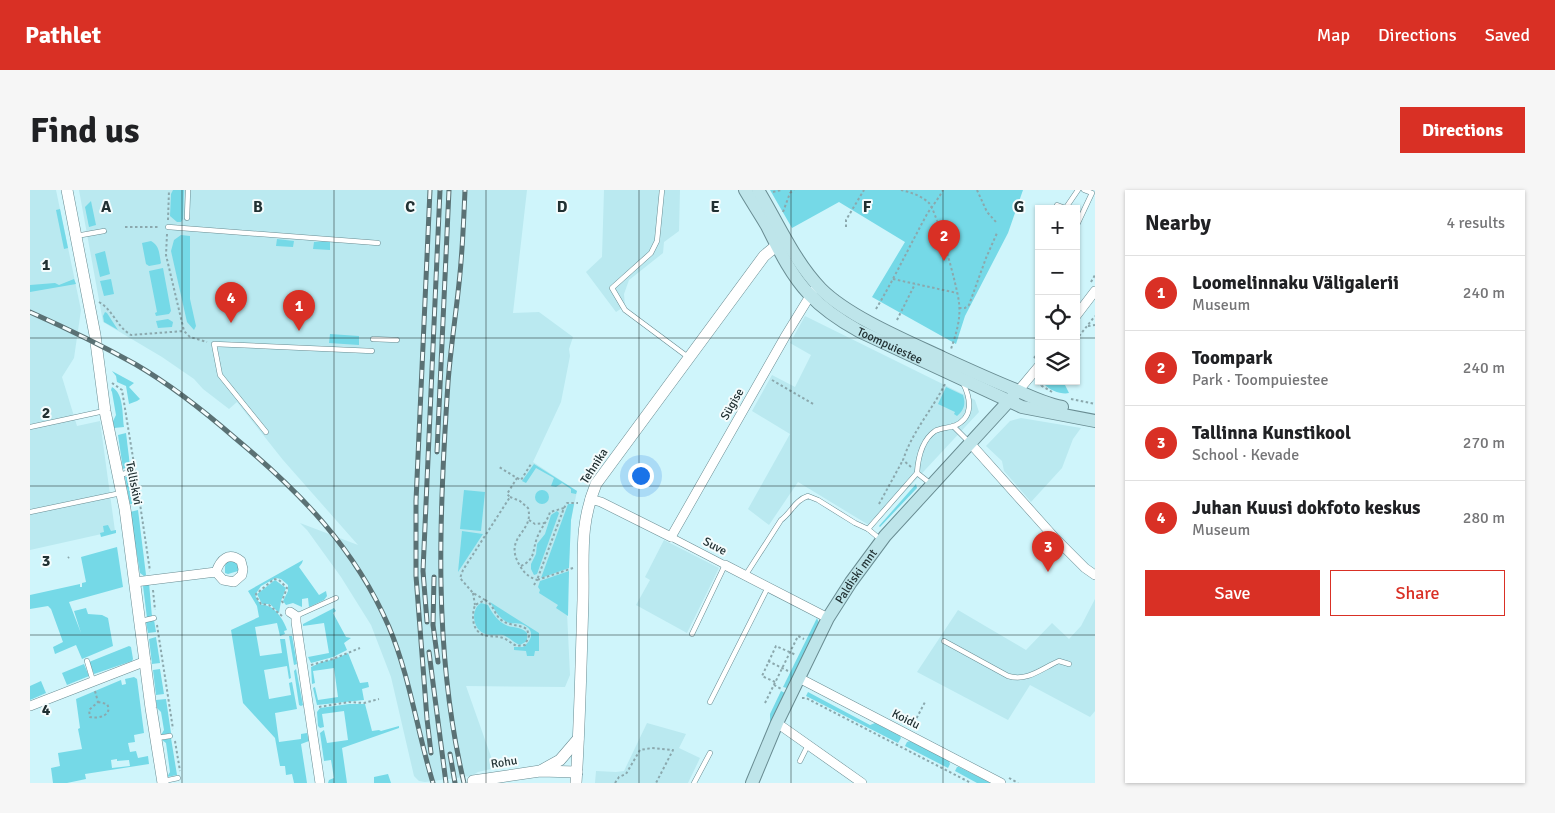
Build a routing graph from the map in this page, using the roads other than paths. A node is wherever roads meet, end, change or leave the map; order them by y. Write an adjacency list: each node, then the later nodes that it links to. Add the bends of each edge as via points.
1 (67, 190): 13 (street, Telliskivi)
2 (188, 190): 9 (lane)
3 (662, 190): 22 (lane, via 656,241 651,253 612,288 625,310)
4 (745, 190): 15 (main road, Toompuiestee)
5 (1078, 190): 8 (lane)
6 (1084, 190): 10 (lane, via 1092,194)
7 (764, 192): 15 (main road, Toompuiestee, via 776,220)
8 (1068, 205)
9 (188, 218)
10 (1080, 219)
11 (168, 227): 14 (lane)
12 (104, 231): 13 (lane)
13 (76, 236): 27 (street, Telliskivi)
14 (378, 243)
15 (781, 243): 16 (main road, Toompuiestee); 22 (street, Tehnika, via 764,256)
16 (814, 290): 24 (main road, Toompuiestee, via 840,320 858,331); 25 (main road, Toompuiestee, via 860,316); 42 (street, Sügise)
17 (1095, 291): 18 (street)
18 (1080, 311)
19 (372, 339): 20 (lane)
20 (397, 340)
21 (372, 351): 32 (lane, via 214,344 220,374)
22 (689, 358): 39 (street, Tehnika)
23 (1035, 371): 25 (street)
24 (962, 379): 26 (main road, Toompuiestee); 30 (lane, via 968,393 969,410 960,423)
25 (1018, 391): 26 (main road, Paldiski mnt); 28 (main road, Toompuiestee, via 1060,407)
26 (1009, 402): 29 (main road, Toompuiestee); 33 (main road, Paldiski mnt)
27 (105, 411): 31 (lane); 36 (street, Telliskivi)
28 (1095, 413)
29 (1095, 421)
30 (953, 426): 33 (lane); 35 (lane, via 936,430 929,437 918,460)
31 (30, 428)
32 (266, 432)
33 (970, 444): 37 (main road, Paldiski mnt); 46 (street, via 1055,538)
34 (134, 470): 36 (lane)
35 (917, 472): 37 (lane); 41 (lane)
36 (119, 475): 38 (street, Telliskivi)
37 (932, 485): 43 (main road, Paldiski mnt)
38 (122, 492): 40 (lane); 48 (street, Telliskivi)
39 (585, 498): 42 (street, Suve, via 607,504); 67 (street, Tehnika)
40 (30, 512)
41 (868, 529): 43 (lane); 47 (lane, via 818,500 808,496 801,498 781,520)
42 (671, 537): 44 (street, Suve)
43 (881, 540): 52 (main road, Paldiski mnt)
44 (724, 565): 47 (street, Suve); 55 (lane)
45 (216, 572): 48 (street)
46 (1095, 575)
47 (745, 576): 49 (street, Suve)
48 (136, 582): 54 (street, Telliskivi)
49 (768, 588): 52 (street, Suve); 62 (lane)
50 (336, 598): 51 (lane)
51 (288, 612): 76 (street, via 296,622)
52 (828, 618): 60 (main road, Paldiski mnt)
53 (155, 619): 54 (lane)
54 (140, 621): 58 (street, Telliskivi)
55 (692, 634)
56 (944, 641): 59 (lane, via 1017,679 1059,661)
57 (87, 661): 61 (lane)
58 (146, 661): 61 (street); 66 (street, Telliskivi)
59 (1069, 664)
60 (794, 675): 64 (main road, Paldiski mnt, via 792,693); 80 (street, Koidu)
61 (93, 681): 63 (street)
62 (710, 702)
63 (30, 706)
64 (778, 723): 68 (street); 78 (main road, Paldiski mnt)
65 (170, 736): 66 (lane)
66 (156, 738): 75 (street, Telliskivi)
67 (578, 739): 71 (street, Rohu, via 560,760); 73 (street, Tehnika)
68 (808, 745): 70 (lane); 79 (street)
69 (710, 752): 77 (lane)
70 (800, 761)
71 (540, 770): 73 (street, Rohu); 74 (street, Rohu)
72 (179, 776): 75 (lane)
73 (577, 777)
74 (473, 781)
75 (162, 782)
76 (320, 783)
77 (694, 783)
78 (752, 783)
79 (862, 783)
80 (1001, 783)

